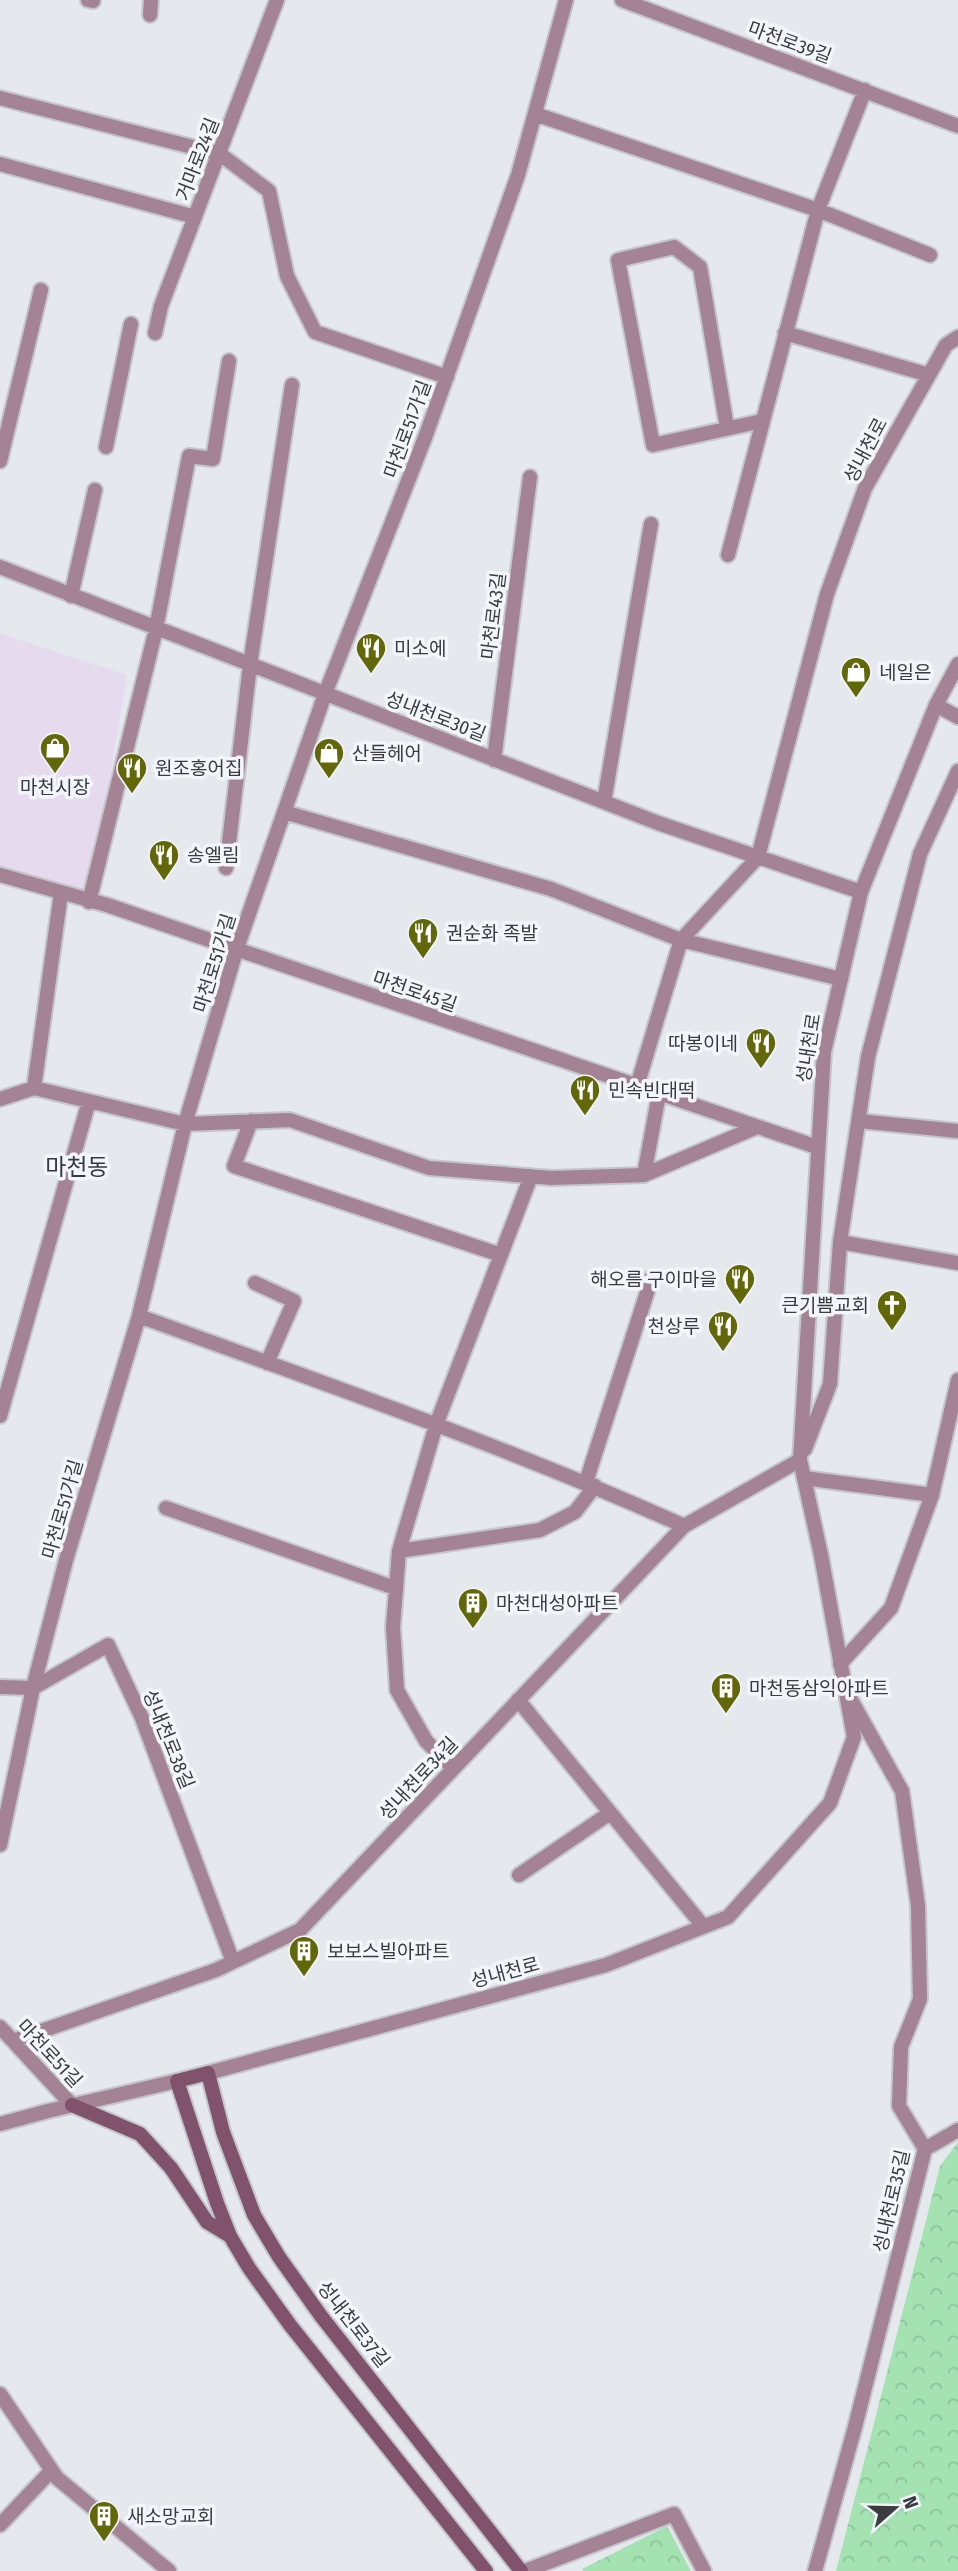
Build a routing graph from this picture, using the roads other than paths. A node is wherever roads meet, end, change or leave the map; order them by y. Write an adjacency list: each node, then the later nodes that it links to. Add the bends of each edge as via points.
1 (277, 0): 8 (street, 거마로24길)
2 (566, 0): 6 (street, 마천로51가길)
3 (622, 0): 4 (street, 마천로39길)
4 (865, 90): 7 (street, 마천로39길); 10 (street)
5 (0, 97): 8 (street)
6 (535, 114): 10 (street); 20 (street, 마천로51가길)
7 (958, 126)
8 (220, 154): 11 (street, 거마로24길); 20 (street, via 269,191 287,276 315,332)
9 (0, 164): 11 (street)
10 (818, 210): 12 (street); 16 (street)
11 (195, 217): 15 (street, 거마로24길)
12 (929, 255)
13 (41, 290): 25 (street)
14 (131, 324): 24 (street)
15 (155, 333)
16 (785, 333): 19 (street); 22 (street)
17 (958, 337): 19 (street, 성내천로, via 946,345)
18 (229, 361): 32 (street, via 213,459 189,456)
19 (929, 375): 42 (street, 성내천로, via 865,488 827,594)
20 (447, 377): 35 (street, 마천로51가길)
21 (292, 385): 34 (street)
22 (762, 421): 23 (street); 29 (street)
23 (727, 428): 23 (street, via 653,445 618,260 674,247 700,267)
24 (106, 447)
25 (0, 461)
26 (530, 477): 38 (street, 마천로43길)
27 (95, 490): 31 (street)
28 (651, 524): 40 (street)
29 (728, 555)
30 (0, 567): 31 (street, 성내천로30길)
31 (71, 596): 32 (street, 성내천로30길)
32 (156, 629): 34 (street, 성내천로30길); 47 (street)
33 (958, 664): 36 (street, 성내천로)
34 (250, 665): 35 (street, 성내천로30길); 43 (street)
35 (325, 694): 38 (street, 성내천로30길); 41 (street, 마천로51가길)
36 (936, 705): 37 (street); 45 (street, 성내천로)
37 (958, 717)
38 (494, 760): 40 (street, 성내천로30길)
39 (958, 771): 57 (street, via 920,854 868,1057)
40 (604, 802): 42 (street, 성내천로30길)
41 (284, 812): 48 (street, via 551,889); 49 (street, 마천로51가길)
42 (758, 857): 45 (street, 성내천로30길); 48 (street)
43 (226, 868)
44 (0, 875): 46 (street, 마천로45길)
45 (861, 892): 50 (street, 성내천로)
46 (61, 893): 47 (street, 마천로45길); 52 (street)
47 (89, 902): 49 (street, 마천로45길)
48 (681, 940): 50 (street); 51 (street)
49 (236, 951): 51 (street, 마천로45길); 58 (street, 마천로51가길)
50 (841, 979): 61 (street, 성내천로, via 824,1052)
51 (637, 1086): 53 (street, 마천로45길)
52 (34, 1088): 54 (street); 55 (street)
53 (659, 1094): 59 (street, 마천로45길); 62 (street)
54 (0, 1099)
55 (89, 1101): 58 (street); 72 (street)
56 (251, 1121): 58 (street); 63 (street, via 290,1120 429,1168); 65 (street, via 233,1166)
57 (859, 1121): 60 (street); 64 (street)
58 (185, 1124): 69 (street, 마천로51가길)
59 (757, 1127): 61 (street, 마천로45길); 62 (street)
60 (958, 1131)
61 (817, 1147): 74 (street, 성내천로)
62 (644, 1175): 63 (street)
63 (531, 1176): 65 (street)
64 (840, 1242): 66 (street); 74 (street, via 830,1384)
65 (500, 1255): 73 (street)
66 (958, 1263)
67 (652, 1277): 76 (street)
68 (255, 1283): 70 (street, via 293,1301)
69 (139, 1316): 70 (street); 84 (street, 마천로51가길)
70 (267, 1363): 73 (street)
71 (958, 1380): 77 (street)
72 (0, 1416)
73 (436, 1424): 76 (street); 80 (street)
74 (800, 1460): 75 (street, 성내천로); 79 (street, 성내천로34길)
75 (804, 1478): 77 (street); 82 (street, 성내천로)
76 (591, 1484): 79 (street); 80 (street, via 575,1512 540,1531)
77 (932, 1495): 82 (street, via 891,1608)
78 (166, 1508): 81 (street)
79 (684, 1526): 86 (street, 성내천로34길)
80 (399, 1550): 81 (street)
81 (396, 1588): 87 (street, via 397,1690 426,1741)
82 (840, 1664): 85 (street, 성내천로)
83 (0, 1687): 84 (street)
84 (33, 1688): 89 (street, 마천로51가길); 92 (street, 성내천로38길, via 108,1645 142,1718)
85 (845, 1688): 91 (street, 성내천로, via 854,1737 830,1803 727,1917); 100 (street, 성내천로35길, via 902,1791 918,1906 920,1999 901,2047 899,2106)
86 (518, 1700): 87 (street, 성내천로34길); 88 (street)
87 (453, 1768): 92 (street, 성내천로34길, via 300,1930)
88 (610, 1813): 90 (street); 91 (street)
89 (0, 1845)
90 (519, 1875)
91 (703, 1926): 95 (street, 성내천로, via 606,1965)
92 (233, 1962): 94 (street, 성내천로34길)
93 (0, 2027): 94 (street, 마천로51길)
94 (13, 2041): 97 (street, 마천로51길)
95 (208, 2073): 96 (main road, 성내천로); 107 (main road, 성내천로37길, via 223,2132 254,2215 279,2258)
96 (177, 2081): 97 (street, 성내천로); 101 (main road)
97 (72, 2105): 98 (street, 성내천로); 101 (main road, via 140,2134 171,2168 207,2221)
98 (0, 2124)
99 (958, 2130): 100 (street)
100 (925, 2149): 109 (street, 성내천로35길)
101 (230, 2236): 106 (main road, via 290,2325)
102 (0, 2394): 103 (street)
103 (51, 2471): 104 (street); 105 (street)
104 (0, 2525)
105 (160, 2568)
106 (486, 2571)
107 (523, 2571): 108 (street, via 674,2515)
108 (704, 2571)
109 (815, 2571)

